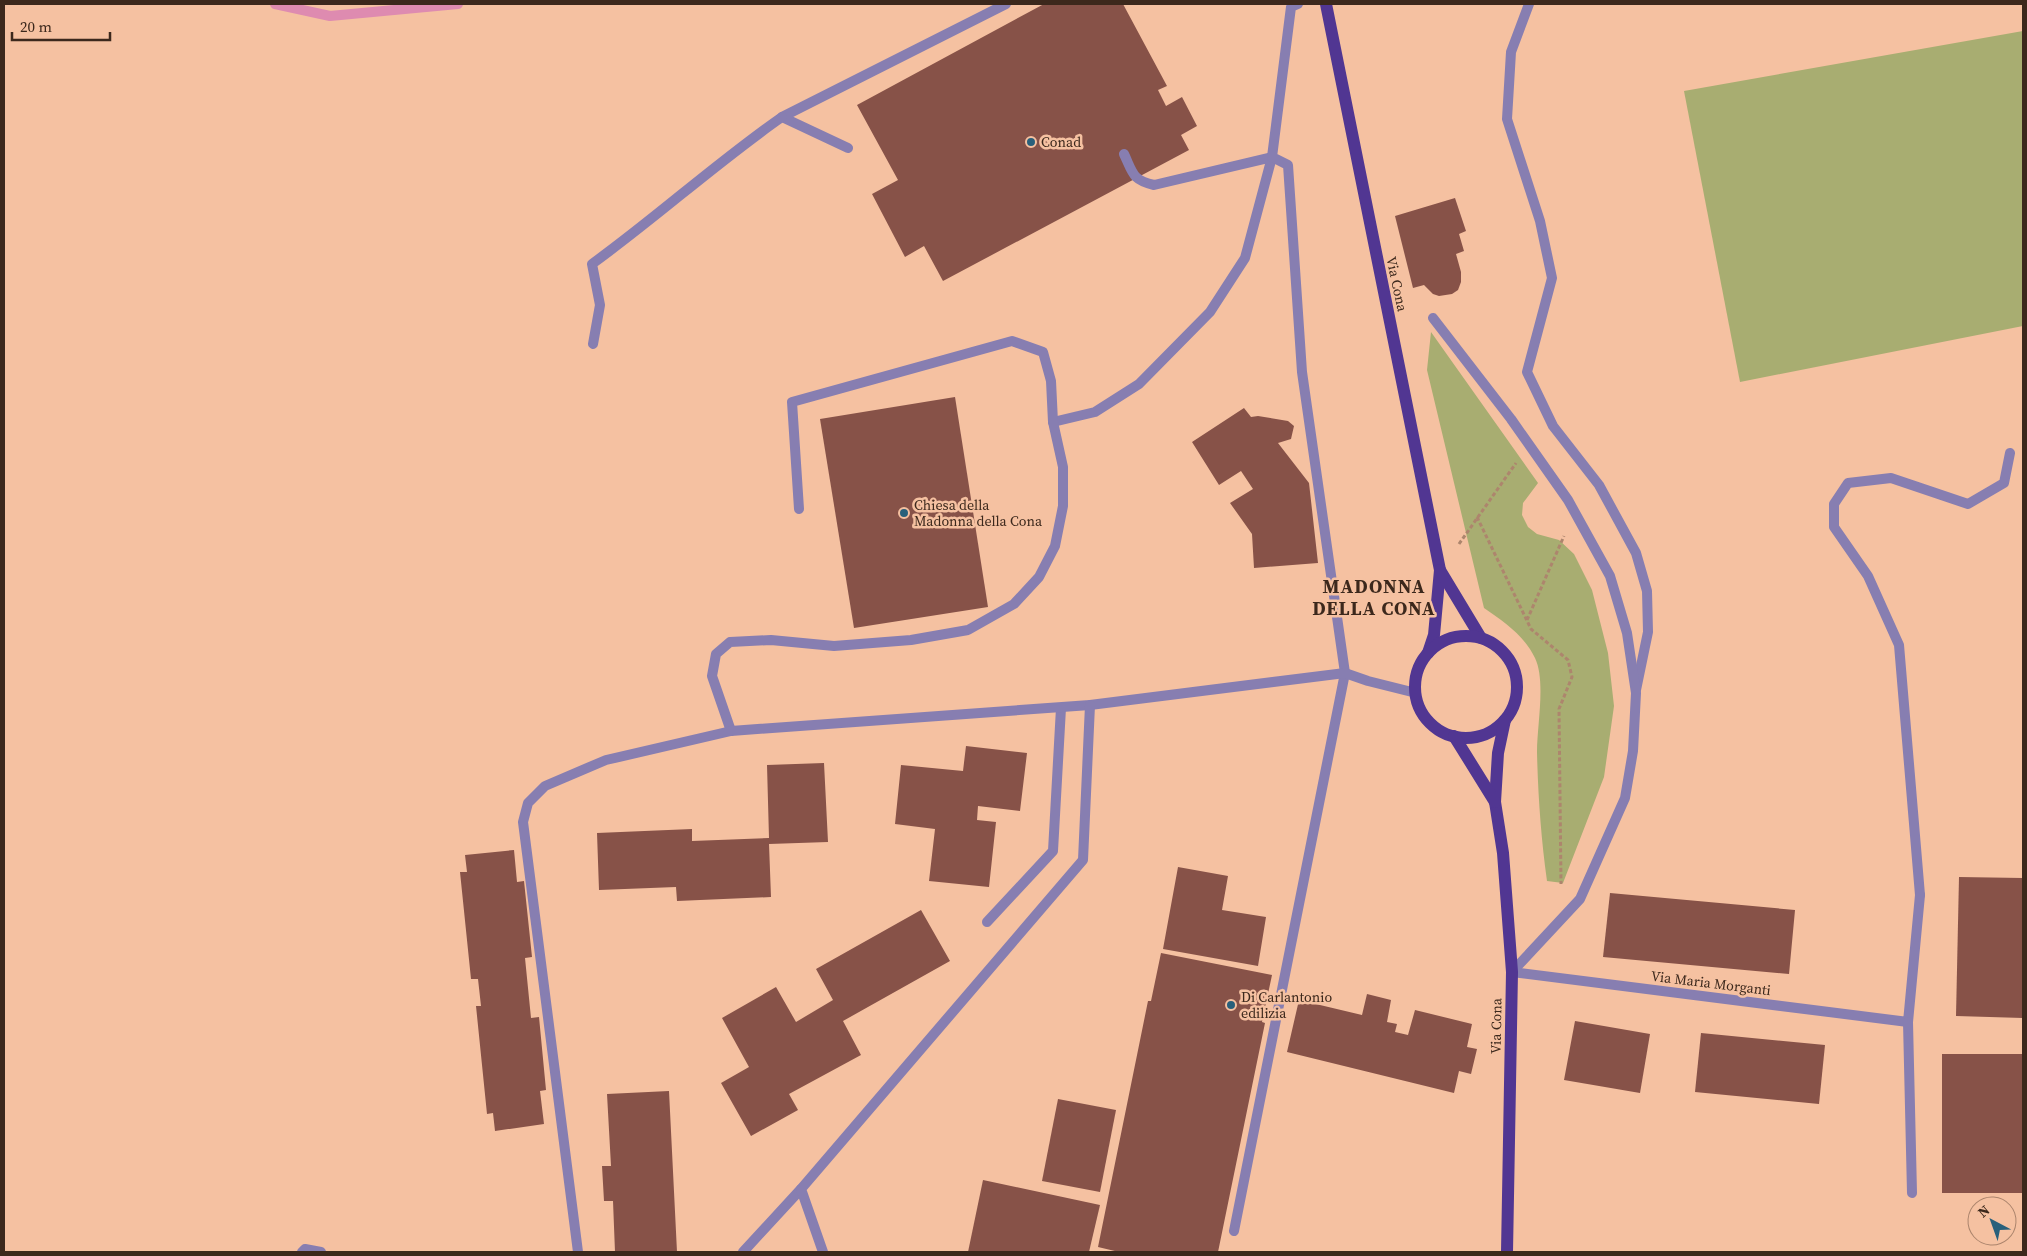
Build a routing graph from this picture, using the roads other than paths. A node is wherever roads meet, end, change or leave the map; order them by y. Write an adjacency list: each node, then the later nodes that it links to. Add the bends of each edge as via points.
1 (1006, 4): 5 (street)
2 (1326, 4): 14 (main road, Via Cona)
3 (1530, 4): 19 (street, via 1510,52 1507,119 1540,221 1552,278 1527,372 1553,426 1599,485 1636,553 1647,591 1648,632)
4 (1293, 5): 8 (street)
5 (782, 117): 6 (street); 10 (street, via 739,147 592,264 600,305)
6 (848, 148)
7 (1124, 154): 8 (street, via 1135,178 1154,185)
8 (1272, 157): 11 (street, via 1245,258 1210,312 1140,384 1095,412); 17 (street, via 1288,165 1302,372)
9 (1433, 318): 19 (street, via 1529,444 1574,512 1610,576 1627,633)
10 (593, 344)
11 (1053, 422): 13 (street, via 1051,381 1043,352 1012,340 792,402); 23 (street, via 1063,467 1062,506 1055,546 1040,577 1014,604 968,630 911,640 834,646 770,640 730,642 716,654 712,676)
12 (2010, 454): 28 (street, via 2004,483 1968,504 1891,478 1848,483 1834,504 1834,527 1868,576 1899,645 1920,895)
13 (799, 509)
14 (1440, 570): 15 (main road, Via Cona); 16 (main road, Via Cona, via 1434,636)
15 (1481, 638): 16 (main road, via 1452,638); 22 (main road, via 1508,658 1515,673 1514,706)
16 (1428, 653): 18 (main road, via 1418,672)
17 (1345, 673): 18 (street); 20 (street); 31 (street)
18 (1416, 693): 24 (main road, via 1418,705 1428,720 1442,732)
19 (1636, 693): 27 (street, via 1633,751 1625,798 1580,899)
20 (1090, 705): 21 (street); 29 (street, via 1083,860)
21 (1061, 708): 23 (street); 26 (street, via 1053,851)
22 (1505, 720): 24 (main road, via 1497,728 1476,737); 25 (main road, Via Cona, via 1498,753)
23 (731, 731): 34 (street, via 606,760 545,786 528,803 523,822)
24 (1454, 736): 25 (main road, Via Cona)
25 (1495, 802): 27 (main road, Via Cona, via 1503,853)
26 (986, 922)
27 (1512, 972): 28 (street, Via Maria Morganti); 37 (main road, Via Cona)
28 (1908, 1022): 30 (street)
29 (801, 1189): 35 (street); 36 (street)
30 (1912, 1193)
31 (1234, 1231)
32 (302, 1252): 33 (street)
33 (321, 1252)
34 (578, 1252)
35 (743, 1252)
36 (823, 1252)
37 (1507, 1252)

